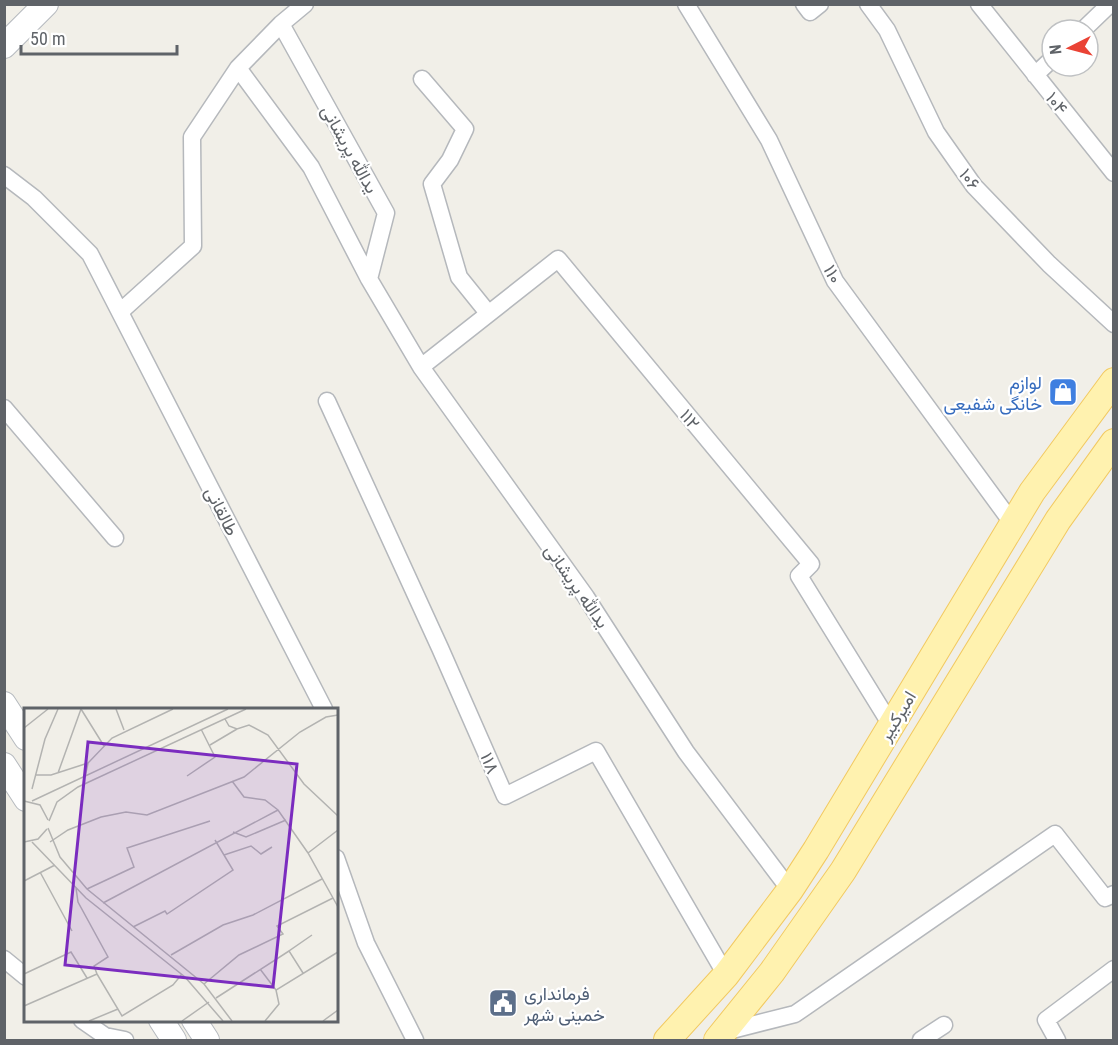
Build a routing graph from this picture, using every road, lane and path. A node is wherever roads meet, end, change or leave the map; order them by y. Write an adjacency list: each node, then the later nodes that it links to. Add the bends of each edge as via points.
1 (46, 4): 11 (main road)
2 (305, 4): 10 (street)
3 (686, 4): 27 (street, ۱۱۰, via 770,140 836,281)
4 (804, 4): 5 (street, via 810,12)
5 (820, 4)
6 (868, 4): 21 (street, ۱۰۶, via 887,30 936,132 974,186)
7 (979, 4): 14 (street, ۱۰۴)
8 (1110, 4): 9 (street)
9 (1095, 18)
10 (281, 24): 12 (street); 18 (street, یدالله پریشانی, via 386,213)
11 (4, 46)
12 (238, 68): 18 (street, یدالله پریشانی, via 311,167); 19 (street, via 192,137 193,246)
13 (1040, 70): 14 (street)
14 (1035, 75): 16 (street, ۱۰۴)
15 (422, 79): 20 (street, via 465,129 450,160 432,184 459,277)
16 (1113, 173)
17 (4, 175): 19 (street, طالقانی, via 34,198 90,254)
18 (369, 279): 22 (street, یدالله پریشانی)
19 (120, 312): 31 (street, طالقانی)
20 (488, 313): 22 (street, ۱۱۲); 33 (street, ۱۱۲, via 558,260 811,564 799,576)
21 (1113, 324)
22 (421, 367): 38 (street, یدالله پریشانی, via 586,597 686,752)
23 (1113, 381): 27 (main road, امیرکبیر)
24 (327, 401): 42 (street, ۱۱۸, via 505,796 596,751)
25 (4, 408): 28 (street)
26 (1109, 457): 32 (main road, امیرکبیر, via 1058,520)
27 (1013, 524): 29 (main road, امیرکبیر)
28 (115, 538)
29 (909, 696): 32 (main road); 33 (main road, امیرکبیر)
30 (4, 704): 34 (main road)
31 (323, 708)
32 (940, 713): 48 (main road, امیرکبیر, via 843,871)
33 (891, 725): 38 (main road, امیرکبیر)
34 (24, 735)
35 (4, 765): 36 (main road)
36 (24, 796)
37 (338, 864): 53 (street, via 366,943)
38 (790, 890): 42 (main road, امیرکبیر)
39 (1113, 894): 48 (street, via 1105,898 1055,834 795,1014)
40 (6, 964): 43 (street)
41 (1113, 969): 56 (street, via 1046,1020)
42 (726, 975): 54 (main road, امیرکبیر)
43 (24, 976)
44 (82, 1021): 49 (street)
45 (162, 1021): 51 (main road)
46 (195, 1021): 52 (main road)
47 (944, 1025): 55 (street)
48 (721, 1036)
49 (106, 1038): 50 (street)
50 (125, 1041)
51 (174, 1041)
52 (207, 1041)
53 (415, 1041)
54 (667, 1041)
55 (921, 1041)
56 (1057, 1041)

